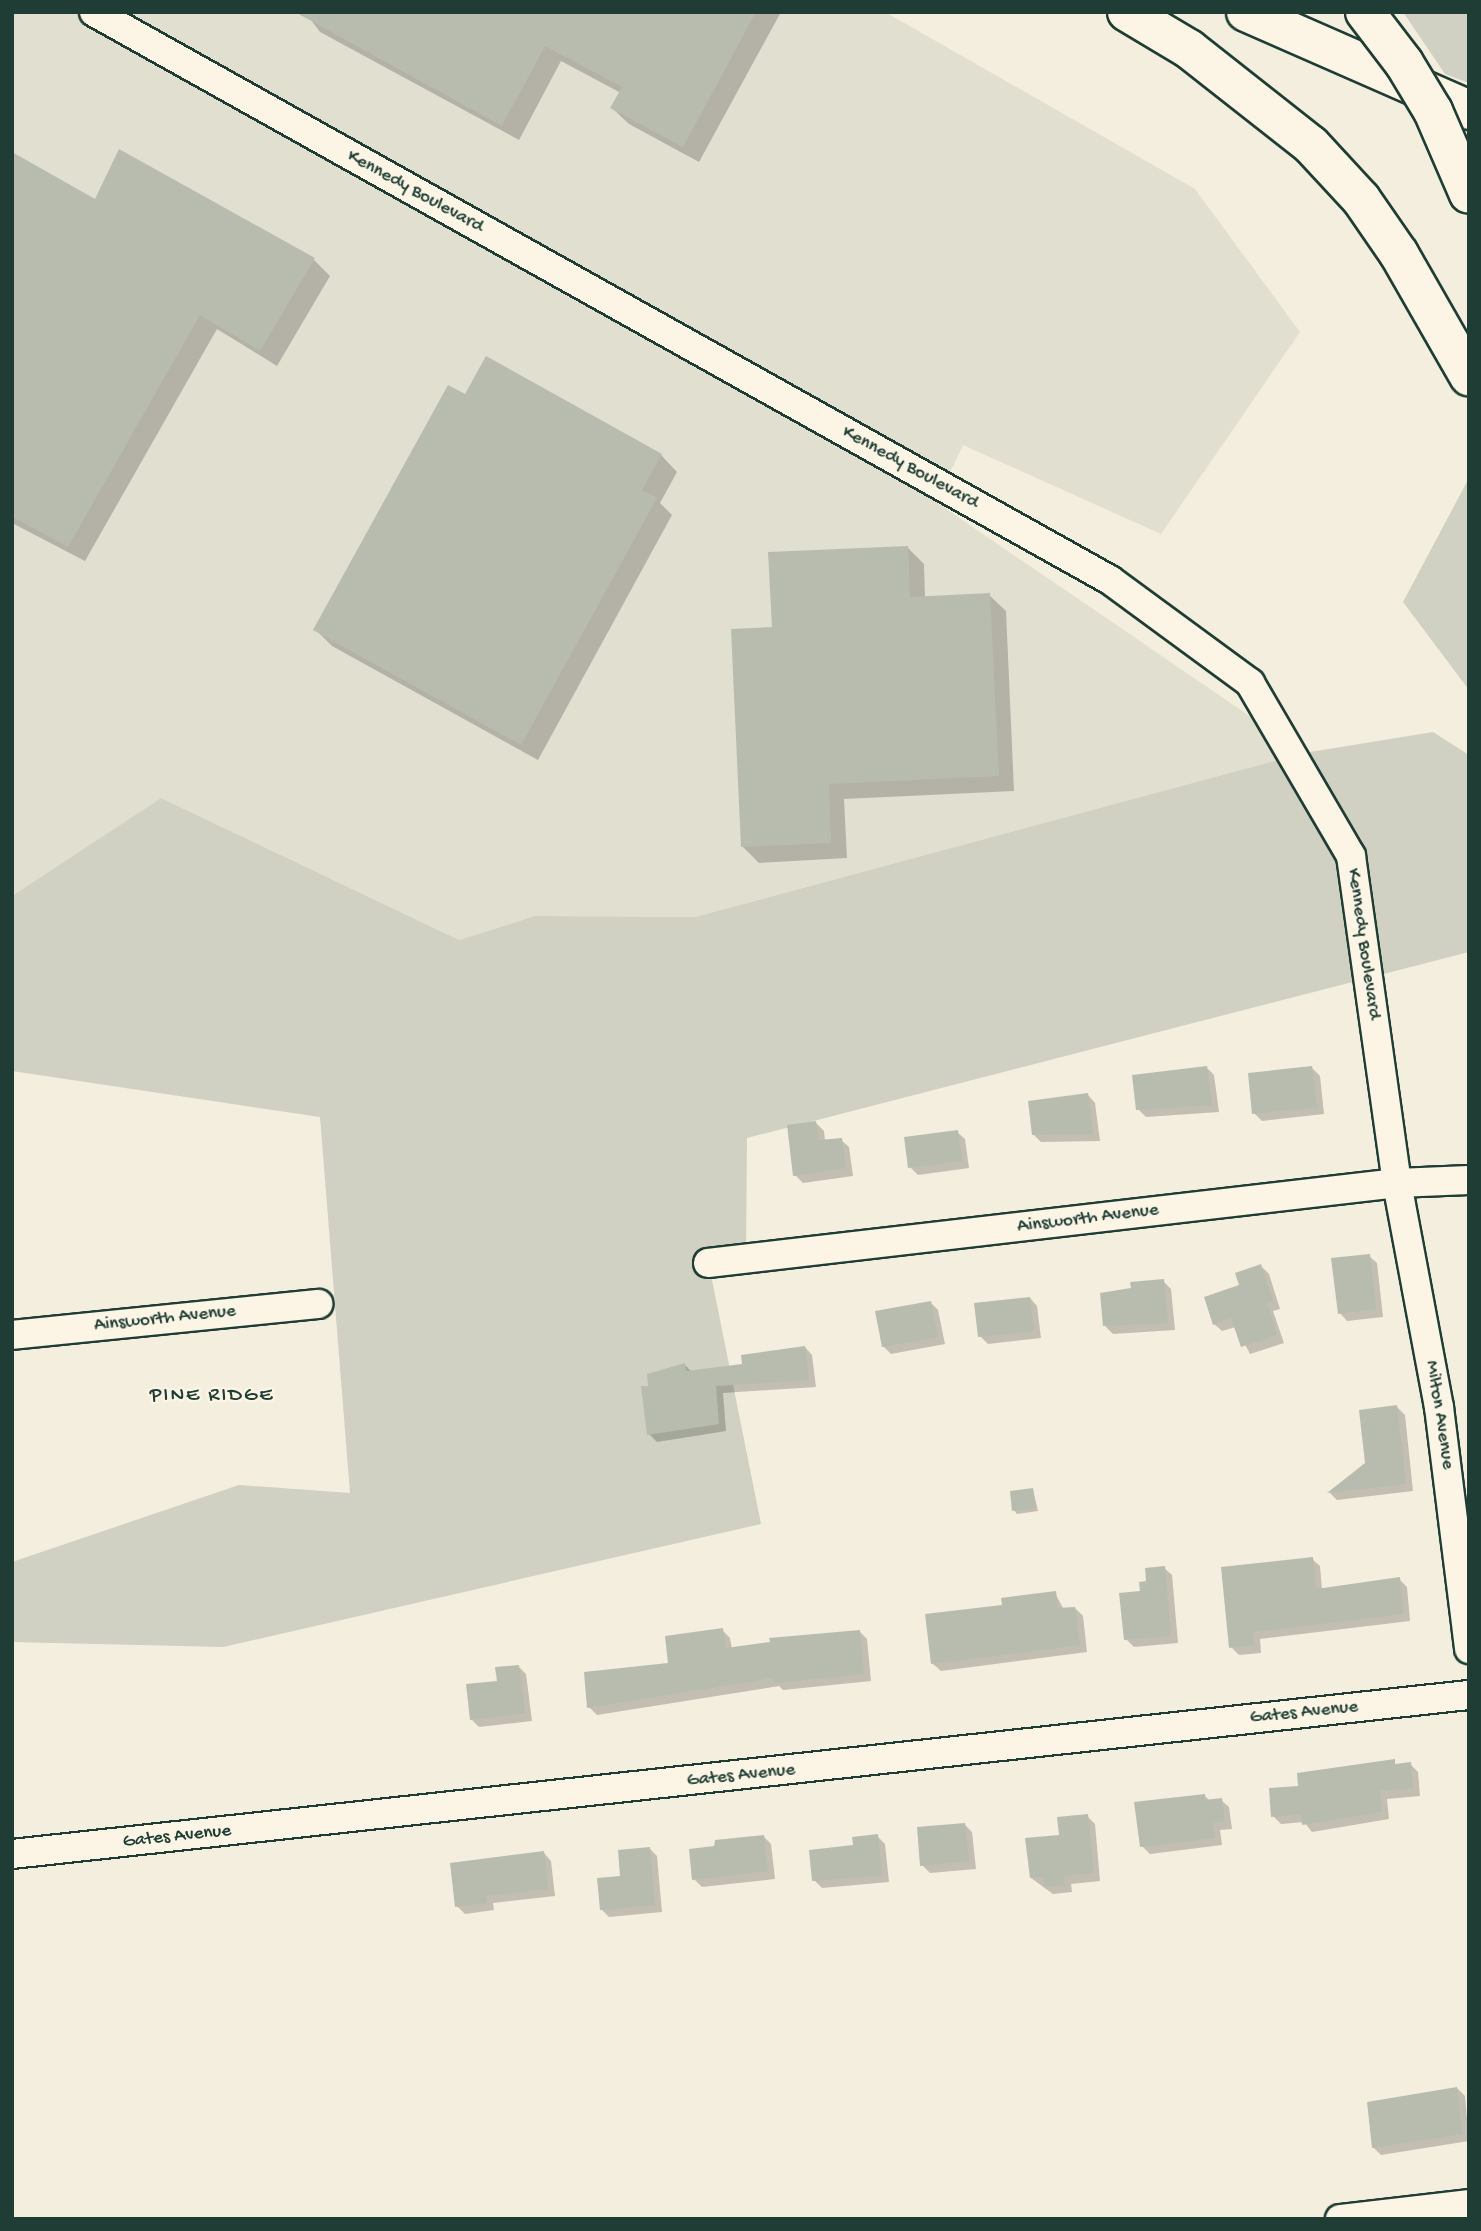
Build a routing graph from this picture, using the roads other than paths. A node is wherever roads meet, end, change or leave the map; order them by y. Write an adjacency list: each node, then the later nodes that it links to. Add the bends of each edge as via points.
1 (94, 12): 9 (street, Kennedy Boulevard, via 1110,580 1251,684 1351,856)
2 (1127, 12): 7 (highway, via 1189,49 1311,145 1361,199 1399,254)
3 (1246, 12): 5 (highway)
4 (1365, 12): 6 (highway, bridge, via 1404,62 1433,111)
5 (1469, 110)
6 (1469, 194)
7 (1469, 376)
8 (1469, 1180): 9 (street, Ainsworth Avenue)
9 (1397, 1184): 10 (street, Ainsworth Avenue); 13 (street, Milton Avenue, via 1439,1408)
10 (708, 1263)
11 (318, 1304): 12 (street, Ainsworth Avenue)
12 (12, 1335)
13 (1469, 1649)
14 (1469, 1695): 15 (street, Gates Avenue)
15 (12, 1854)
16 (1469, 2204): 17 (street)
17 (1340, 2219)

